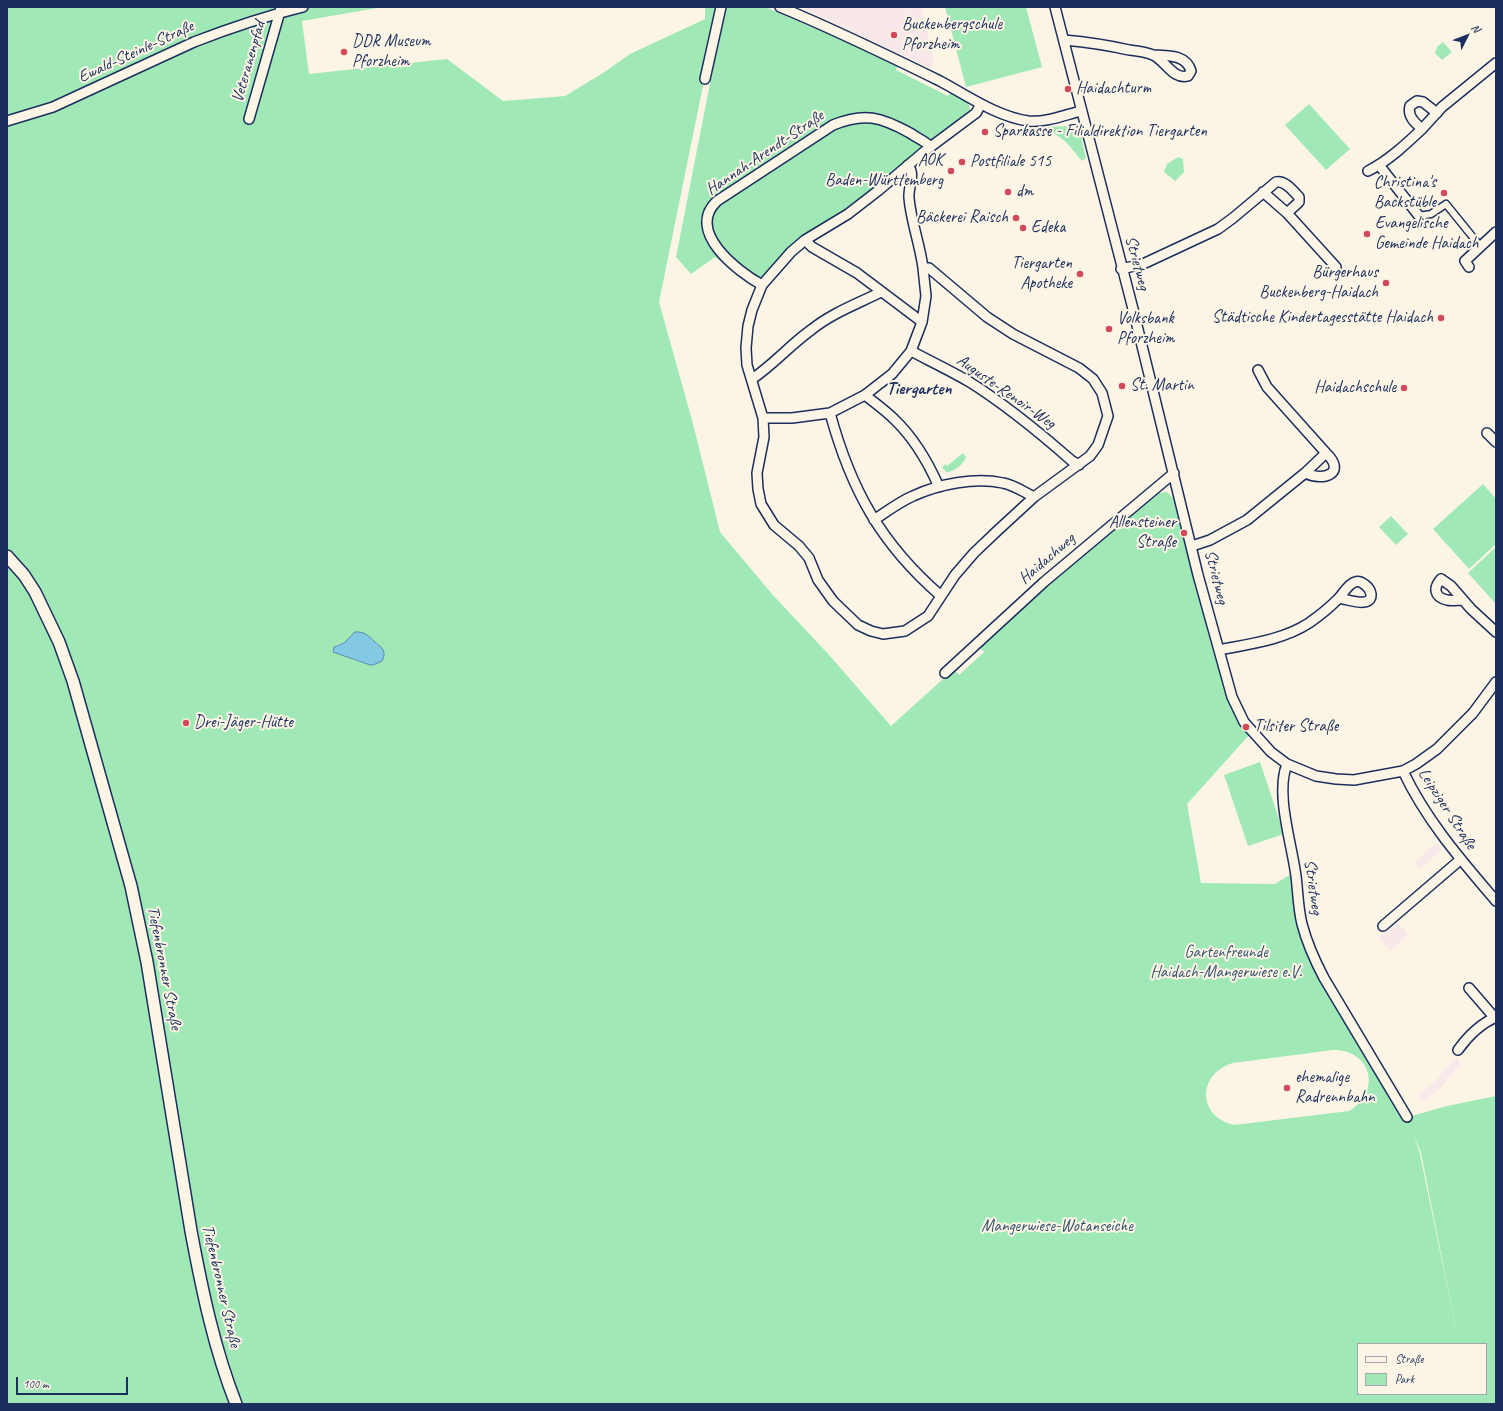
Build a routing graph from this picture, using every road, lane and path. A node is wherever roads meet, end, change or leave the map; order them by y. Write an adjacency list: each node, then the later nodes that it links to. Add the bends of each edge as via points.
1 (303, 7): 5 (street, Ewald-Steinle-Straße)
2 (721, 7): 9 (street)
3 (780, 7): 10 (street, via 929,76)
4 (1055, 7): 6 (street, Strietweg)
5 (280, 10): 13 (street, Veteranenpfad); 14 (street, Ewald-Steinle-Straße, via 194,42 53,107)
6 (1064, 40): 7 (street); 11 (street, Strietweg)
7 (1152, 55)
8 (1495, 67): 12 (street)
9 (705, 79)
10 (981, 104): 11 (street, via 1012,118 1030,121); 16 (street, via 976,113)
11 (1081, 111): 29 (street, Strietweg)
12 (1437, 113): 15 (street); 15 (street, via 1423,102 1417,101 1410,106 1410,115)
13 (249, 119)
14 (7, 121)
15 (1422, 129): 18 (street)
16 (931, 147): 17 (street); 30 (street, Hannah-Arendt-Straße, via 881,120 849,119 833,126 712,205 706,224 709,236 734,266 748,278)
17 (908, 165): 24 (street, via 848,214); 27 (street, via 913,174 909,196 911,214)
18 (1379, 165): 19 (street); 22 (street)
19 (1368, 171)
20 (1263, 192): 21 (street); 21 (street, via 1276,182 1286,184 1300,200); 29 (street, via 1218,228 1143,264)
21 (1288, 213): 26 (street)
22 (1419, 216): 25 (street, via 1431,214 1446,204)
23 (1496, 232): 25 (street)
24 (805, 240): 30 (street); 31 (street, via 812,247 857,273)
25 (1480, 246): 28 (street, via 1465,261)
26 (1336, 267)
27 (923, 268): 32 (street, via 926,296); 42 (street, via 929,268 980,312 1007,330 1079,368 1094,379 1107,407 1108,419 1098,445)
28 (1470, 268)
29 (1121, 269): 43 (street, Strietweg)
30 (762, 285): 35 (street, via 748,326 747,365)
31 (881, 292): 32 (street); 35 (street, via 818,324)
32 (922, 322): 33 (street)
33 (911, 351): 36 (street, via 892,374); 42 (street, Auguste-Renoir-Weg, via 972,384 1011,411)
34 (1258, 370): 41 (street, via 1267,387)
35 (752, 380): 38 (street)
36 (865, 396): 37 (street); 45 (street, via 892,416 908,435 931,469)
37 (830, 413): 38 (street, via 792,418); 47 (street, via 847,467)
38 (763, 418): 50 (street, via 764,437 758,473 761,504 774,525 809,558 818,580 844,613 858,625 871,631 894,634 905,631 928,616)
39 (1487, 433): 40 (street)
40 (1496, 442)
41 (1326, 453): 44 (street); 44 (street, via 1333,461 1334,469 1331,474 1326,477)
42 (1079, 465): 46 (street)
43 (1174, 473): 48 (street, Strietweg); 55 (street, Haidachweg, via 1044,582)
44 (1305, 473): 48 (street, via 1247,520 1210,540)
45 (939, 487): 46 (street, via 976,481 1003,483); 47 (street, via 912,496)
46 (1034, 497): 50 (street, via 974,553)
47 (874, 520): 50 (street, via 898,553)
48 (1192, 546): 54 (street, Strietweg)
49 (7, 556): 66 (street, Tiefenbronner Straße, via 35,592 59,642 73,681 130,886 147,962 190,1231 215,1340)
50 (941, 596)
51 (1340, 597): 54 (street, via 1300,628 1272,639)
52 (1463, 600): 53 (street)
53 (1496, 632)
54 (1219, 650): 57 (street, Strietweg, via 1232,697 1244,722 1271,752)
55 (945, 673)
56 (1496, 682): 58 (street, via 1473,713 1437,749)
57 (1287, 764): 58 (street, via 1316,776 1336,779 1354,780); 65 (street, Strietweg, via 1284,772 1284,803 1305,935 1324,978)
58 (1403, 771): 59 (street, Leipziger Straße, via 1412,790)
59 (1460, 860): 60 (street, Leipziger Straße); 61 (street)
60 (1496, 901)
61 (1384, 926)
62 (1469, 988): 63 (street)
63 (1495, 1017): 64 (street, via 1467,1038)
64 (1458, 1050)
65 (1408, 1117)
66 (236, 1404)

